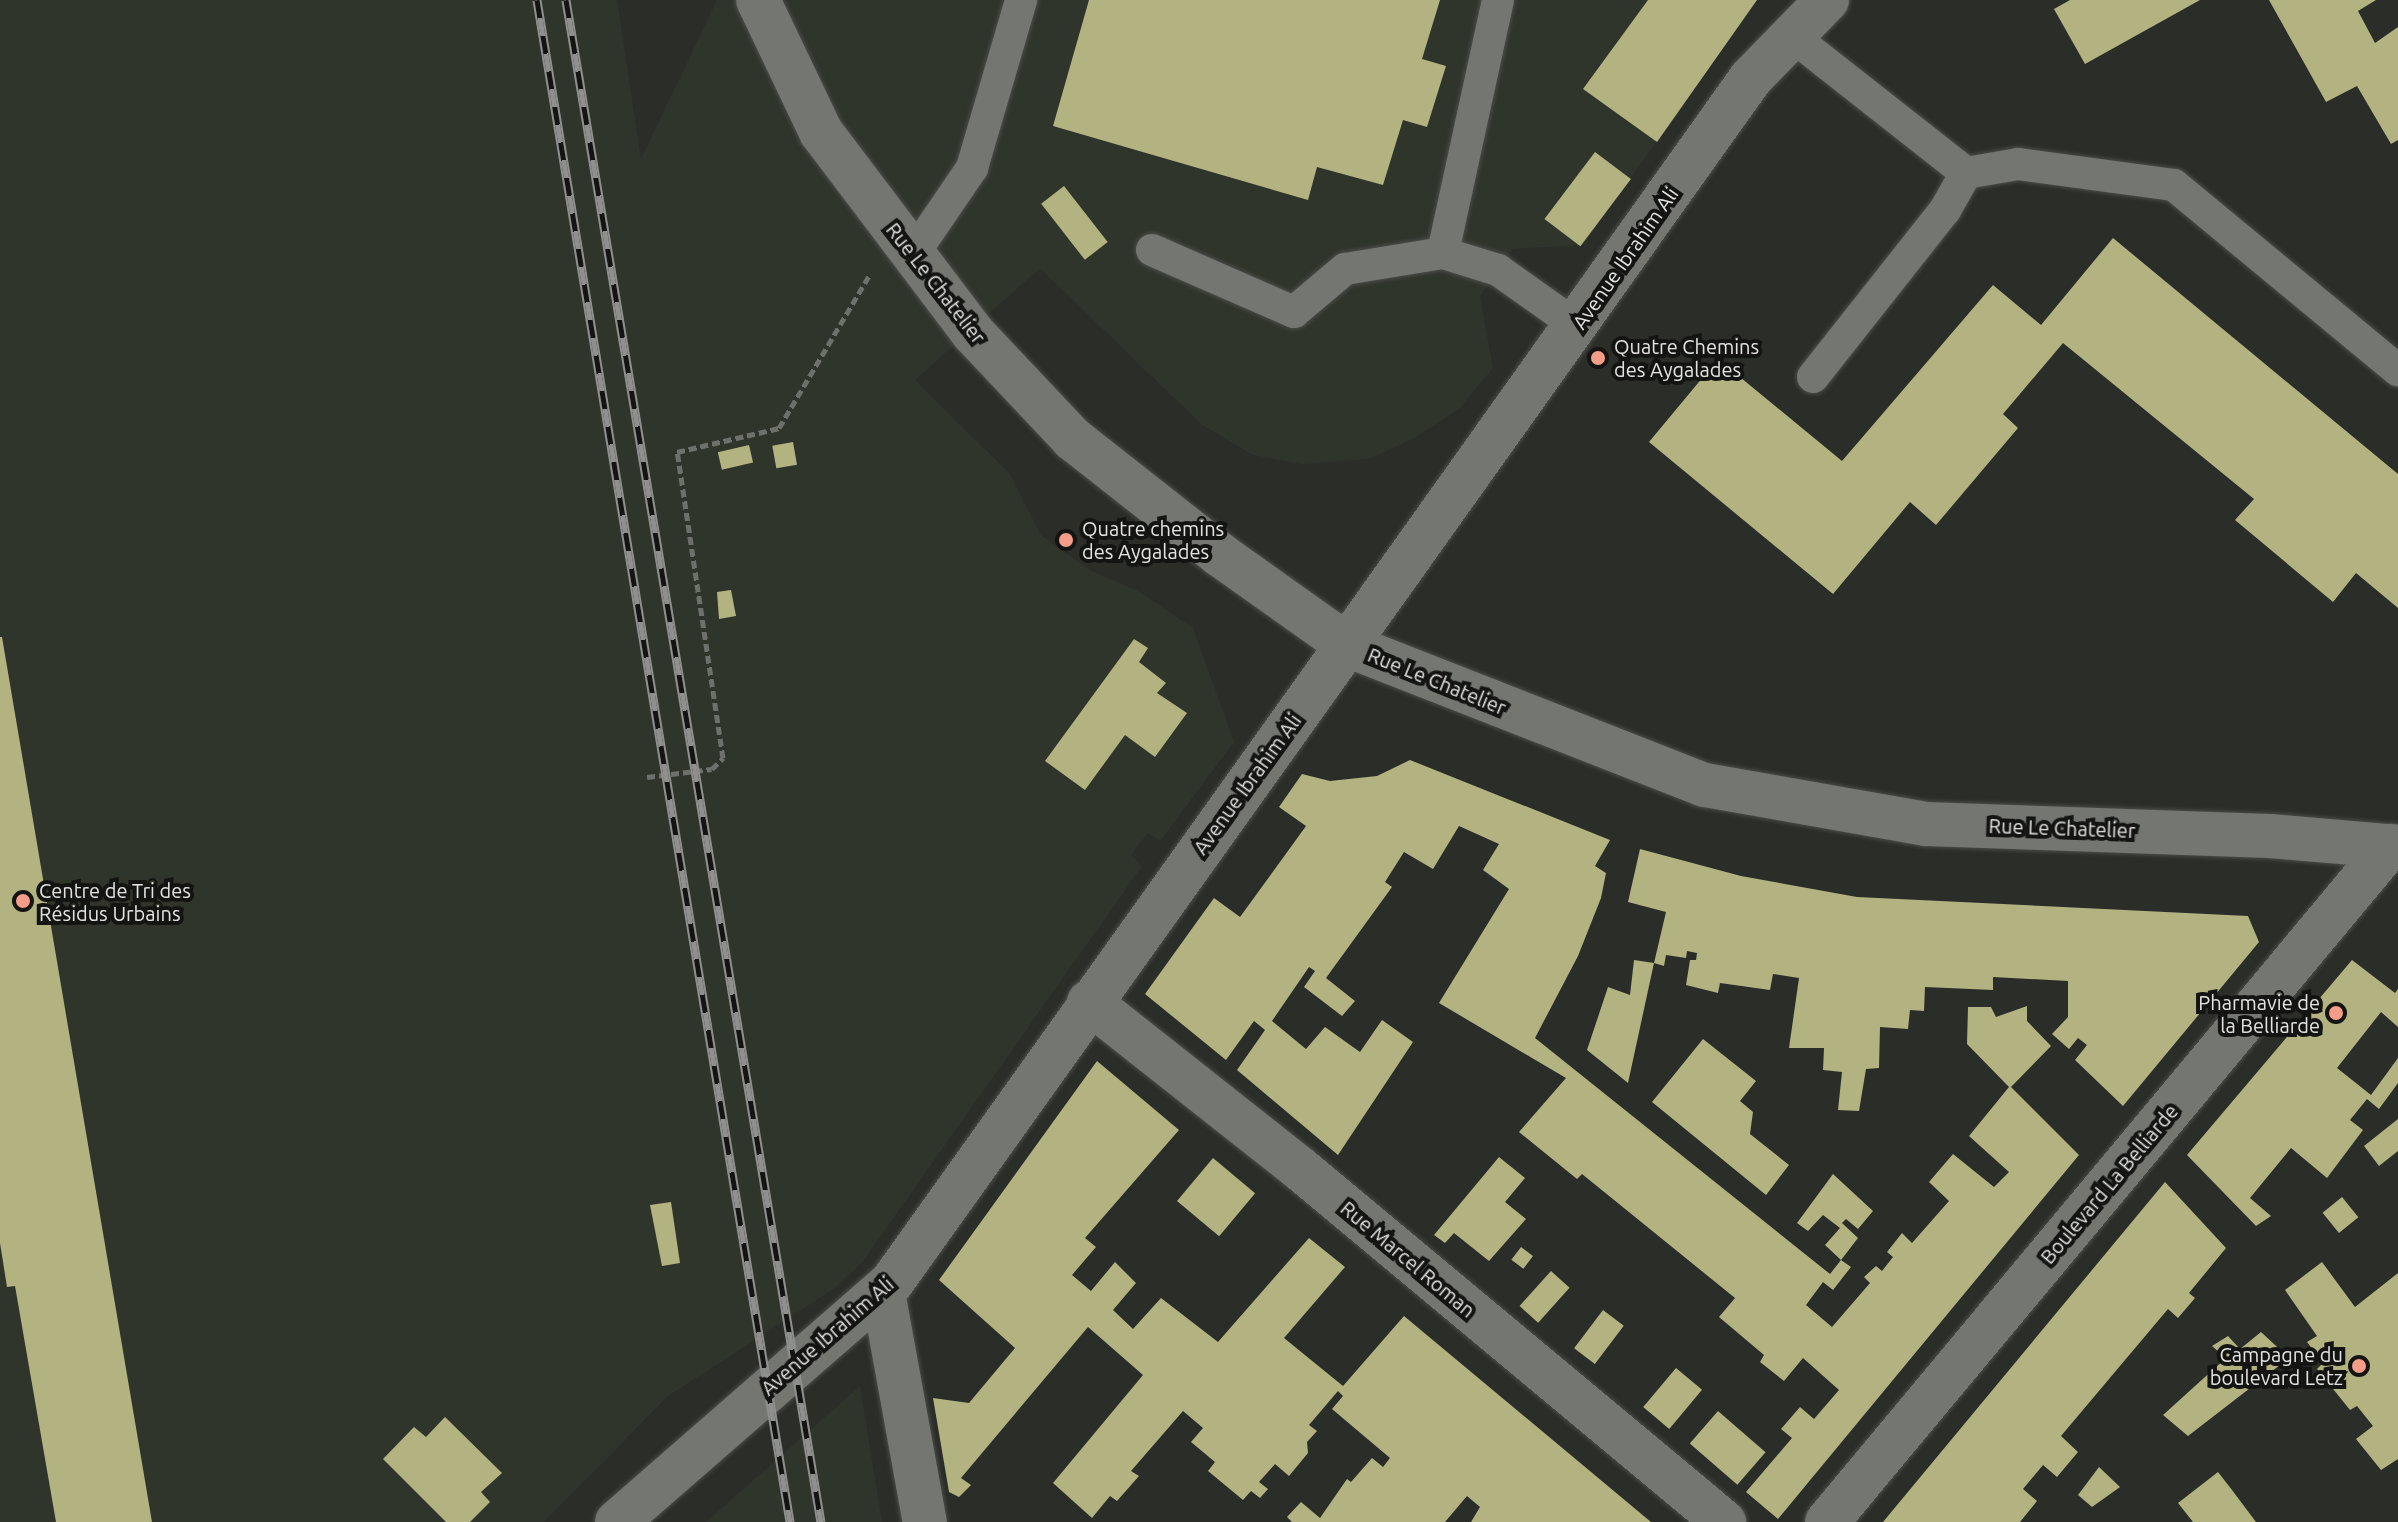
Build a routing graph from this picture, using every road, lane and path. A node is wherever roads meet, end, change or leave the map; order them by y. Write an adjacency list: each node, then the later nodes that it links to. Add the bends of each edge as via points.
1 (758, 0): 7 (street, Rue Le Chatelier, via 821,132)
2 (1021, 0): 7 (lane, via 972,168)
3 (1498, 0): 9 (lane)
4 (1827, 0): 5 (street, Avenue Ibrahim Ali)
5 (1792, 36): 6 (lane); 10 (street, Avenue Ibrahim Ali, via 1751,78)
6 (1966, 173): 11 (lane, via 2018,164 2174,185); 12 (lane, via 1945,210)
7 (903, 244): 13 (street, Rue Le Chatelier, via 973,333 1073,439 1219,554); 14 (path, via 779,428 677,452 723,758 712,769)
8 (1152, 250): 9 (lane, via 1294,312 1345,269)
9 (1443, 253): 10 (lane, via 1498,270)
10 (1577, 326): 13 (street, Avenue Ibrahim Ali)
11 (2398, 370)
12 (1813, 377)
13 (1347, 645): 15 (street, Rue Le Chatelier, via 1705,785 1926,824 2255,835); 16 (street, Avenue Ibrahim Ali)
14 (647, 777)
15 (2394, 846): 21 (street, Boulevard La Belliarde)
16 (1089, 1002): 17 (street, Avenue Ibrahim Ali); 20 (street, Rue Marcel Roman, via 1298,1167)
17 (883, 1292): 18 (street, Avenue Ibrahim Ali); 19 (street)
18 (617, 1522)
19 (925, 1522)
20 (1724, 1522)
21 (1827, 1522)

